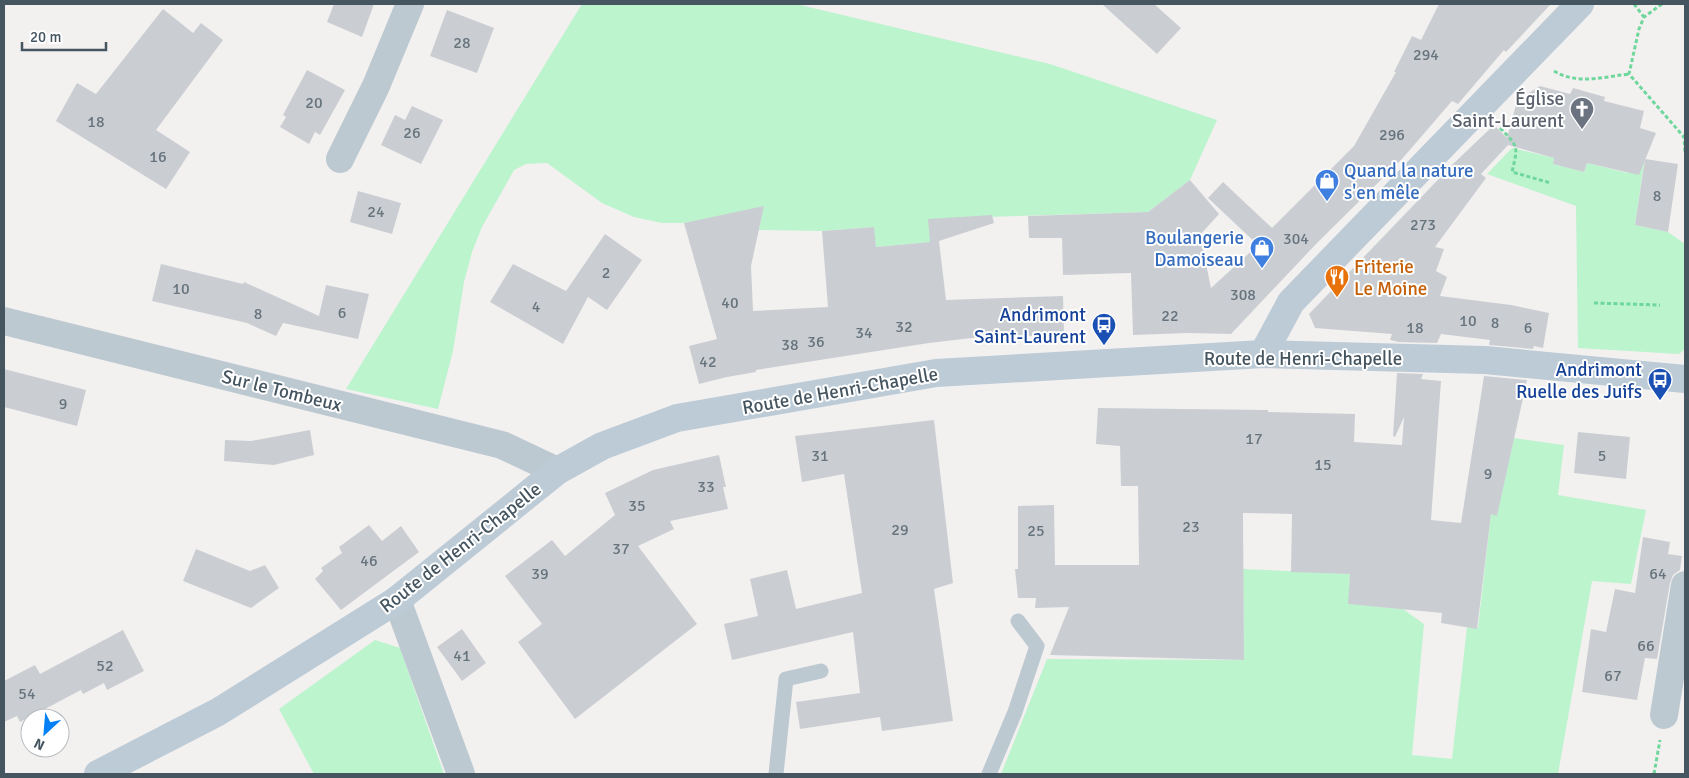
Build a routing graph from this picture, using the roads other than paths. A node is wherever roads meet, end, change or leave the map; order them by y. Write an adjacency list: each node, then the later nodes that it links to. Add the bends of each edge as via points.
1 (410, 4): 3 (street, via 376,86)
2 (1580, 4): 5 (street, via 1291,302)
3 (340, 159)
4 (4, 321): 7 (street, Sur le Tombeux, via 502,445)
5 (1262, 354): 6 (street, Route de Henri-Chapelle, via 1485,360); 7 (street, Route de Henri-Chapelle, via 936,372 677,418 602,446)
6 (1685, 379)
7 (557, 471): 9 (street, Route de Henri-Chapelle)
8 (1685, 585): 12 (street)
9 (397, 600): 13 (street, Route de Henri-Chapelle, via 218,712); 14 (street)
10 (1018, 621): 16 (lane, via 1037,646 1015,712)
11 (821, 670): 15 (lane, via 786,679)
12 (1664, 715)
13 (98, 774)
14 (461, 774)
15 (776, 774)
16 (989, 774)

